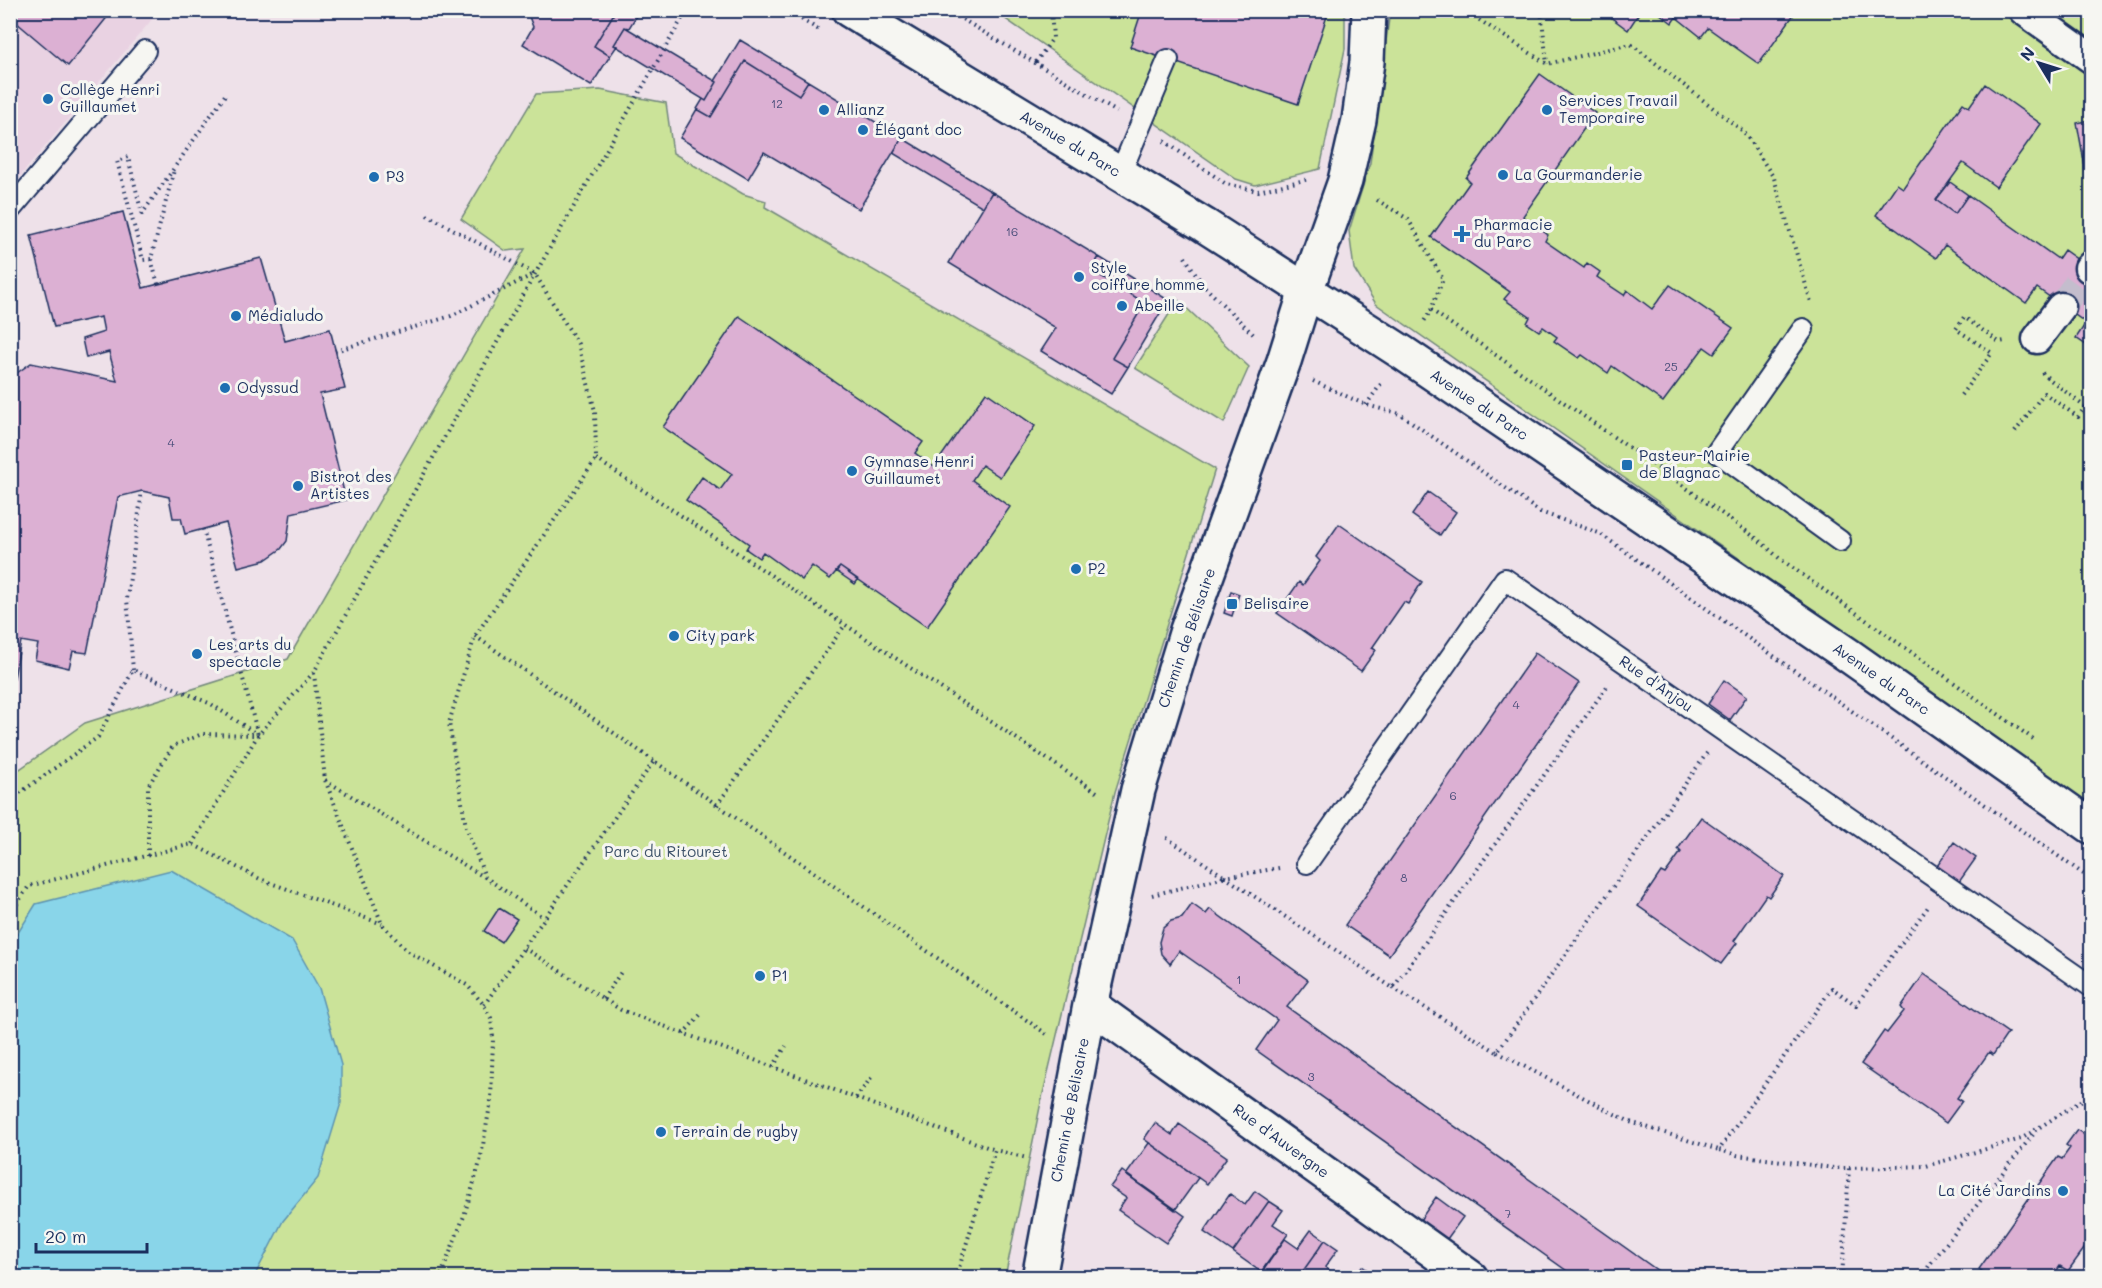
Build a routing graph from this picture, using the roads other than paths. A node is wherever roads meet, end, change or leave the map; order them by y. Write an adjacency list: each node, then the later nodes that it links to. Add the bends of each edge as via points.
1 (849, 10): 7 (street, Avenue du Parc)
2 (1369, 10): 9 (street, Chemin de Bélisaire, via 1359,120 1345,181)
3 (2023, 10): 5 (street)
4 (145, 51): 8 (lane)
5 (2091, 59)
6 (1168, 60): 7 (lane)
7 (1120, 174): 9 (street, Avenue du Parc)
8 (10, 210)
9 (1306, 291): 14 (street, Avenue du Parc, via 1812,630); 17 (street, Chemin de Bélisaire, via 1187,630 1132,815)
10 (2061, 307): 12 (street)
11 (1803, 329): 13 (lane, via 1717,452)
12 (2037, 339)
13 (1840, 542)
14 (2091, 828)
15 (1307, 863): 16 (lane, Rue d'Anjou, via 1505,579)
16 (2091, 987)
17 (1090, 1005): 18 (street, Chemin de Bélisaire); 19 (street, Rue d'Auvergne)
18 (1039, 1278)
19 (1471, 1278)

